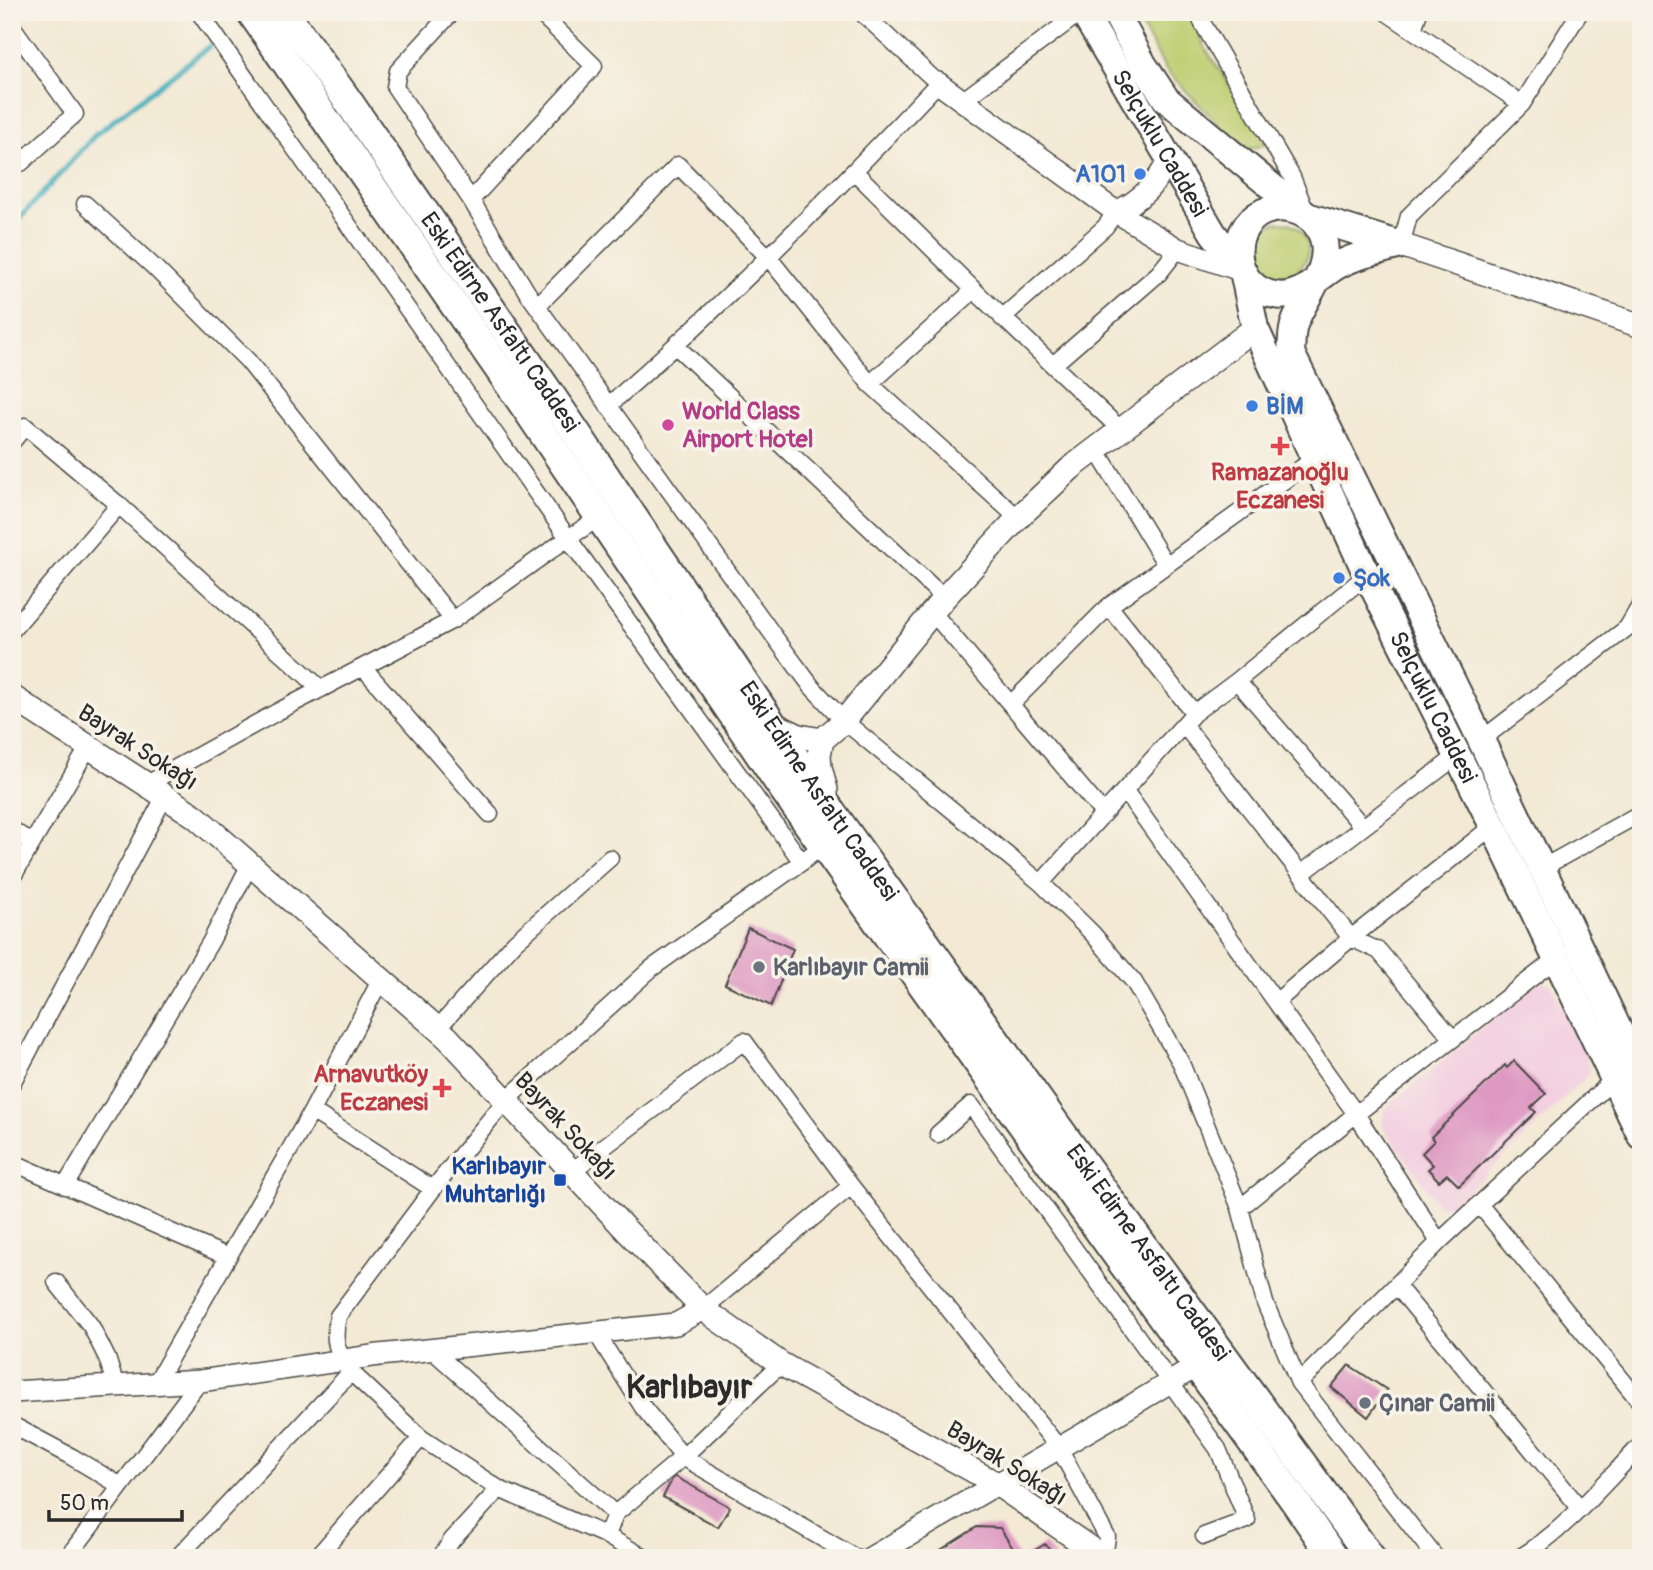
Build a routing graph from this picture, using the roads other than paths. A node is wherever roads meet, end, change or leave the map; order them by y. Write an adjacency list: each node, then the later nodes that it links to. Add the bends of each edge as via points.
1 (199, 12): 46 (street, Eski Edirne Asfaltı Caddesi)
2 (251, 12): 44 (highway, Eski Edirne Asfaltı Caddesi)
3 (284, 12): 61 (highway, Eski Edirne Asfaltı Caddesi)
4 (452, 12): 21 (street, via 398,71 395,87)
5 (539, 12): 21 (street, via 594,66)
6 (1082, 12): 16 (street); 18 (main road, Selçuklu Caddesi)
7 (1115, 12): 24 (main road, Selçuklu Caddesi, via 1166,99)
8 (1386, 12): 14 (street)
9 (1419, 12): 14 (street)
10 (1580, 12): 17 (street)
11 (866, 14): 15 (street)
12 (1204, 15): 24 (street, via 1292,177)
13 (12, 26): 19 (street, via 75,114 21,163)
14 (1413, 30): 17 (street)
15 (939, 83): 16 (street); 20 (street)
16 (962, 101): 23 (street)
17 (1522, 104): 25 (street, via 1409,216)
18 (1169, 159): 23 (street, via 1161,176 1135,203); 28 (main road, Selçuklu Caddesi, via 1213,233)
19 (12, 161)
20 (855, 172): 27 (street); 30 (street)
21 (471, 200): 31 (street)
22 (85, 204): 52 (street, via 248,362)
23 (1116, 212): 26 (street); 32 (street)
24 (1307, 216): 25 (main road); 28 (main road, Selçuklu Caddesi, via 1282,208 1257,215 1240,239 1237,253); 29 (main road, Selçuklu Caddesi, via 1323,236 1323,266)
25 (1401, 245): 29 (main road, via 1340,264); 33 (main road)
26 (1178, 248): 28 (street); 36 (street, via 1159,273)
27 (769, 258): 31 (street, via 678,165); 35 (street); 37 (street)
28 (1242, 271): 29 (main road, Selçuklu Caddesi, via 1261,290 1275,295 1290,295); 34 (main road, Selçuklu Caddesi)
29 (1316, 279): 63 (main road, Selçuklu Caddesi, via 1293,324 1291,353)
30 (974, 290): 32 (street); 37 (street)
31 (537, 306): 38 (street)
32 (1002, 318): 36 (street)
33 (1641, 327)
34 (1255, 328): 39 (main road); 42 (main road, Selçuklu Caddesi)
35 (676, 346): 38 (street); 49 (street)
36 (1053, 365): 39 (street)
37 (870, 384): 45 (street)
38 (608, 406): 60 (street, via 812,687)
39 (1121, 430): 41 (main road)
40 (12, 442): 43 (street, via 25,426)
41 (1096, 449): 45 (main road); 47 (street)
42 (1314, 459): 47 (street); 48 (main road, Selçuklu Caddesi)
43 (119, 505): 53 (street); 56 (street)
44 (600, 518): 46 (street); 76 (highway, Eski Edirne Asfaltı Caddesi)
45 (1018, 518): 49 (main road)
46 (568, 538): 52 (street); 76 (street, Eski Edirne Asfaltı Caddesi)
47 (1166, 565): 50 (street)
48 (1367, 575): 55 (street); 65 (main road, Selçuklu Caddesi)
49 (939, 605): 58 (street); 60 (main road)
50 (1109, 606): 58 (street); 59 (street)
51 (1639, 613): 63 (street, via 1627,628)
52 (453, 620): 54 (street)
53 (12, 630)
54 (363, 667): 56 (street); 71 (street)
55 (1237, 681): 59 (street); 73 (street)
56 (321, 690): 66 (street)
57 (12, 696): 64 (main road, Bayrak Sokağı)
58 (1011, 704): 69 (street)
59 (1189, 719): 67 (street); 80 (street)
60 (844, 720): 62 (main road); 82 (street)
61 (772, 723): 62 (main road); 68 (highway, Eski Edirne Asfaltı Caddesi)
62 (821, 740): 68 (main road)
63 (1480, 740): 79 (main road, Selçuklu Caddesi)
64 (89, 746): 66 (main road, Bayrak Sokağı); 75 (street)
65 (1457, 756): 72 (main road, Selçuklu Caddesi); 73 (street)
66 (156, 790): 78 (main road, Bayrak Sokağı, via 195,816); 90 (street)
67 (1125, 791): 69 (street); 86 (street)
68 (826, 804): 142 (highway, Eski Edirne Asfaltı Caddesi)
69 (1104, 813): 82 (street)
70 (1641, 813): 79 (street)
71 (491, 814)
72 (1493, 825): 83 (street); 84 (main road, Selçuklu Caddesi)
73 (1363, 827): 80 (street)
74 (12, 830): 75 (street)
75 (32, 844): 81 (street)
76 (812, 853): 91 (street, via 652,968); 112 (highway, Eski Edirne Asfaltı Caddesi)
77 (610, 858): 87 (street, via 515,942)
78 (250, 864): 85 (main road, Bayrak Sokağı); 98 (street, via 211,941)
79 (1542, 868): 89 (main road, Selçuklu Caddesi)
80 (1301, 874): 83 (street)
81 (12, 878)
82 (1041, 883): 102 (street, via 1134,982 1181,1063)
83 (1351, 938): 86 (street); 88 (street, via 1379,951)
84 (1556, 958): 88 (street); 89 (main road, Selçuklu Caddesi)
85 (381, 979): 87 (main road, Bayrak Sokağı); 92 (street)
86 (1276, 1002): 93 (street)
87 (438, 1029): 91 (main road, Bayrak Sokağı)
88 (1452, 1038): 93 (street)
89 (1630, 1073): 95 (main road, Selçuklu Caddesi); 101 (street)
90 (12, 1083)
91 (506, 1100): 97 (main road, Bayrak Sokağı); 100 (street)
92 (312, 1111): 100 (street); 104 (street)
93 (1356, 1114): 102 (street); 103 (street)
94 (938, 1134): 114 (street, via 971,1105)
95 (1641, 1136)
96 (12, 1162): 98 (street)
97 (572, 1171): 99 (street, via 744,1041); 107 (main road, Bayrak Sokağı)
98 (65, 1186): 104 (street)
99 (851, 1186): 107 (street); 123 (street)
100 (432, 1189): 111 (street, via 338,1316 334,1339)
101 (1479, 1204): 103 (street); 119 (street)
102 (1240, 1208): 115 (street, via 1265,1303)
103 (1439, 1242): 106 (street)
104 (228, 1258): 116 (street)
105 (56, 1282): 117 (street, via 91,1326)
106 (1396, 1285): 115 (street); 128 (street)
107 (703, 1309): 108 (street, via 676,1324); 110 (main road, Bayrak Sokağı)
108 (595, 1331): 109 (street); 124 (street, via 642,1406)
109 (432, 1350): 111 (street, via 379,1355); 129 (street)
110 (781, 1364): 124 (street); 125 (main road, Bayrak Sokağı)
111 (347, 1366): 113 (street); 121 (street); 135 (street)
112 (1197, 1366): 114 (street); 141 (highway, Eski Edirne Asfaltı Caddesi)
113 (200, 1381): 116 (street); 126 (street)
114 (1170, 1382): 123 (street); 131 (street, via 1218,1449 1247,1520)
115 (1299, 1383): 143 (street)
116 (155, 1384): 117 (street)
117 (116, 1386): 118 (street)
118 (12, 1392)
119 (1641, 1403)
120 (12, 1426): 126 (street)
121 (421, 1438): 127 (street); 136 (street)
122 (1641, 1445): 128 (street)
123 (1059, 1448): 125 (street); 134 (street, via 1107,1537)
124 (683, 1457): 129 (street); 139 (street)
125 (997, 1484): 134 (main road, Bayrak Sokağı); 140 (street)
126 (121, 1486): 133 (street)
127 (499, 1489): 130 (street); 137 (street)
128 (1580, 1508): 132 (street)
129 (615, 1514): 130 (street)
130 (607, 1536): 138 (street)
131 (1203, 1536)
132 (1544, 1552): 144 (street)
133 (70, 1557)
134 (1104, 1557)
135 (177, 1558)
136 (316, 1558)
137 (440, 1558)
138 (645, 1558)
139 (856, 1558)
140 (870, 1558)
141 (1334, 1558)
142 (1371, 1558)
143 (1436, 1558)
144 (1519, 1558)

